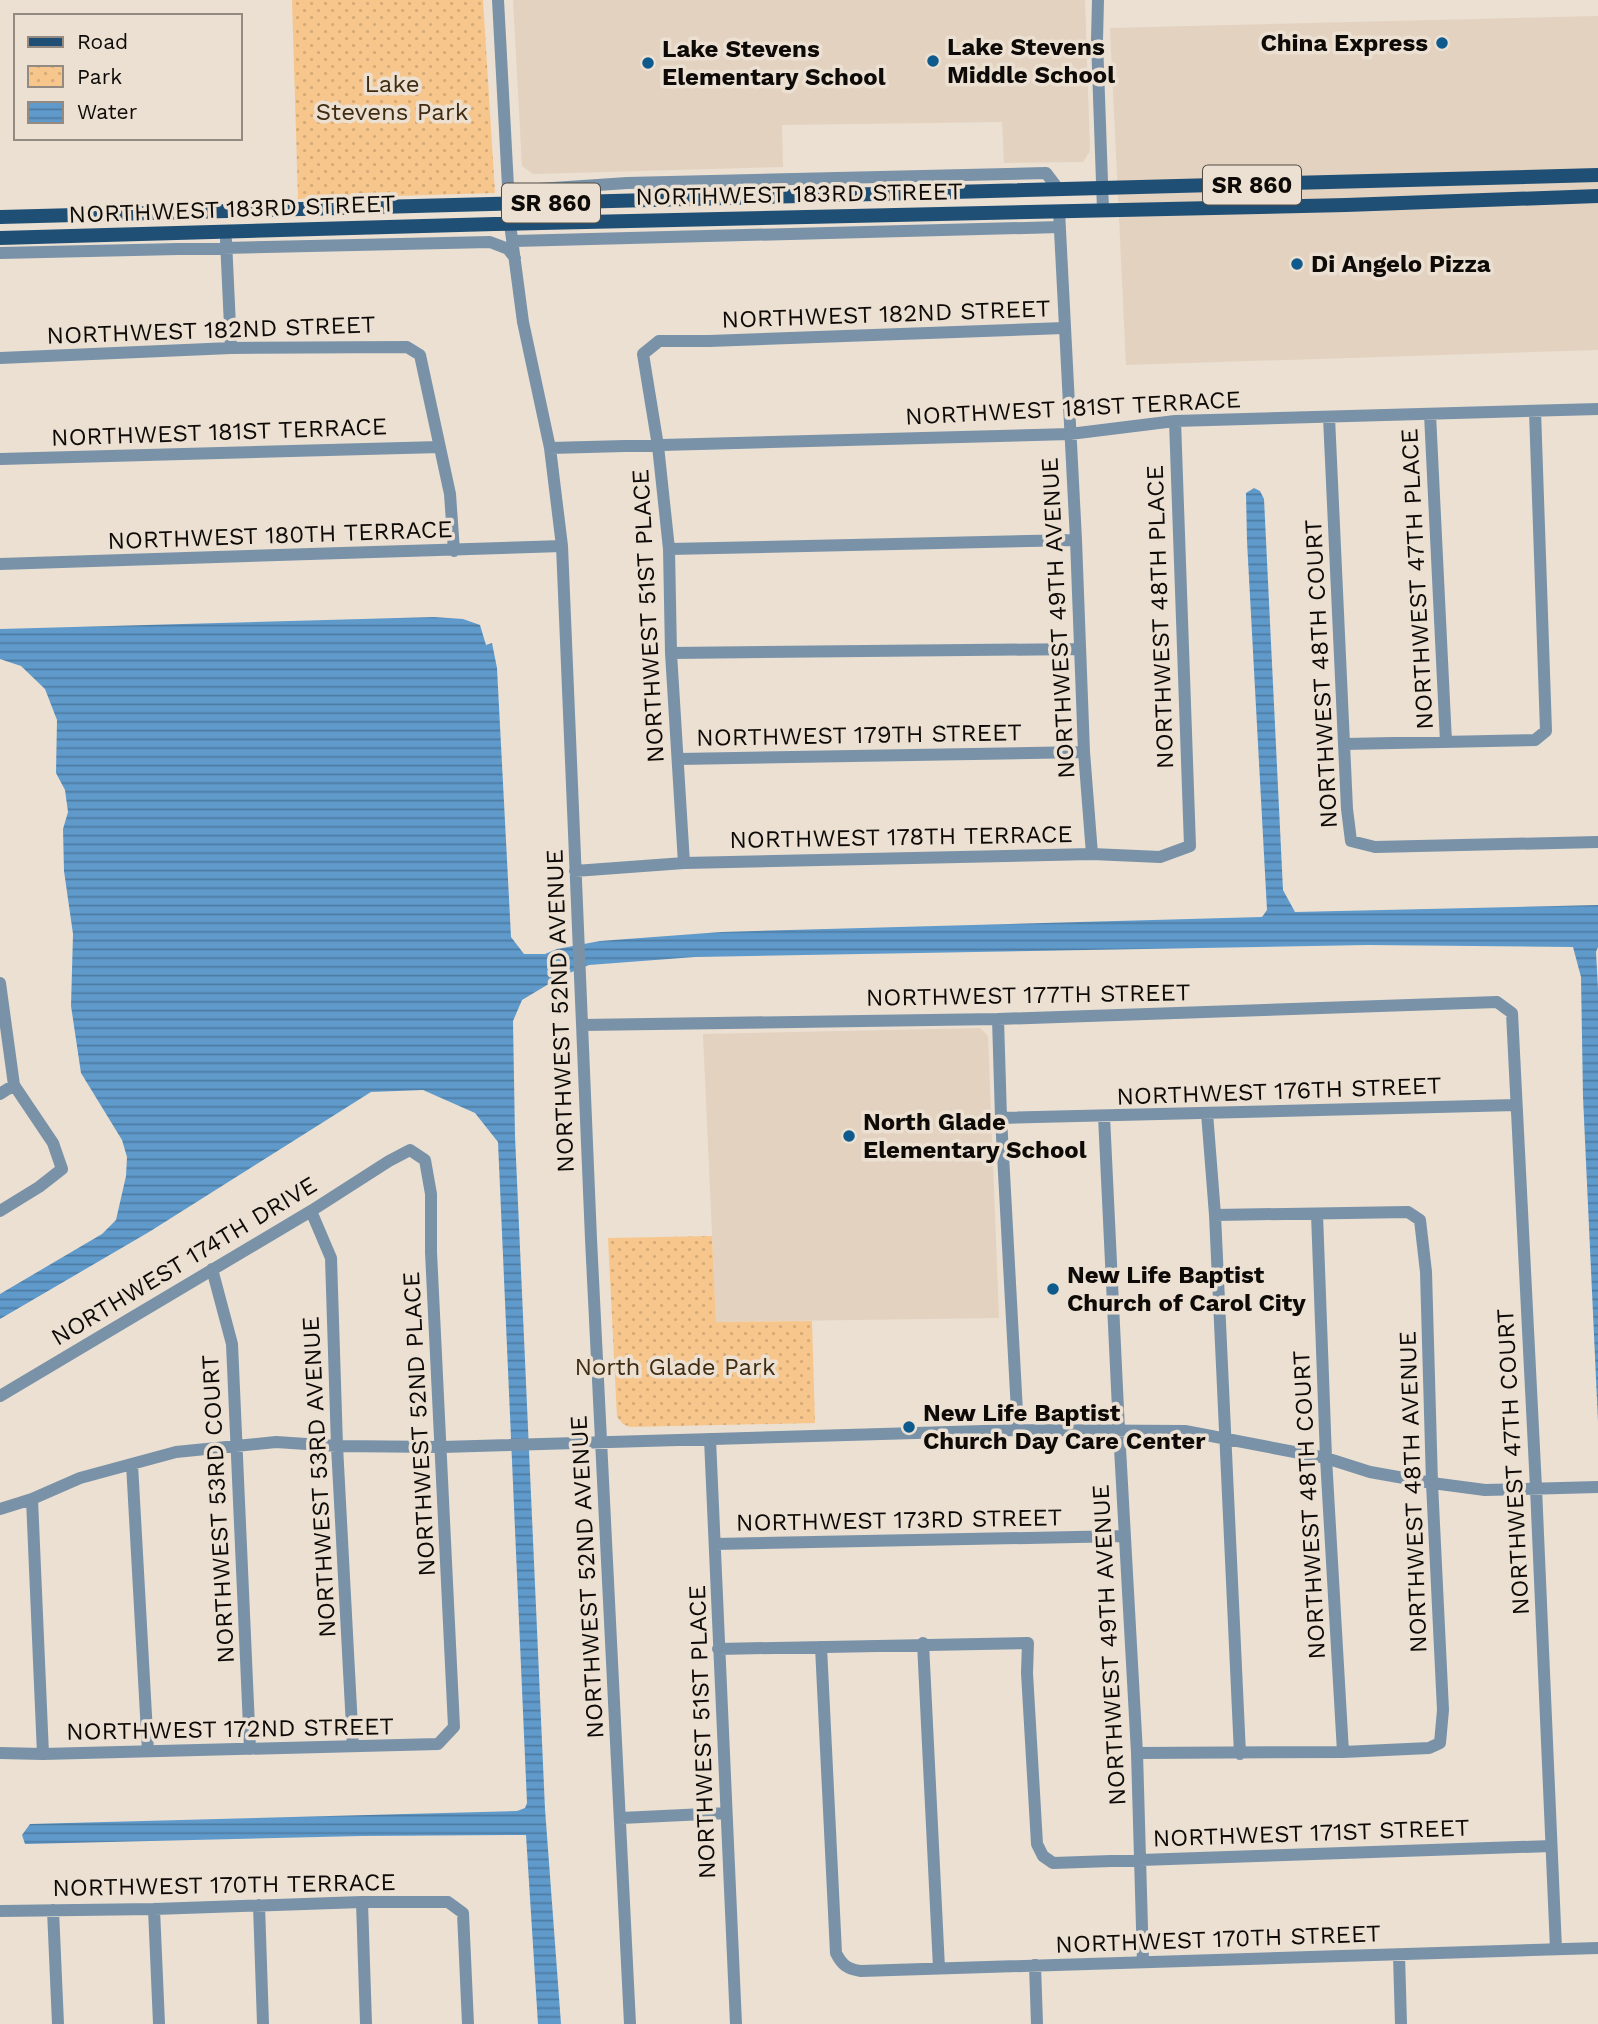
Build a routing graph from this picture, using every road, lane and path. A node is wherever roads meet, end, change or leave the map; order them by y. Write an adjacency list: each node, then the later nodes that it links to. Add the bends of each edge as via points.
1 (498, 0): 10 (street, NORTHWEST 52ND AVENUE)
2 (1098, 0): 7 (street)
3 (1598, 175): 5 (main road, NORTHWEST 183RD STREET / SR 860)
4 (778, 180): 8 (street, via 1046,173); 10 (street, via 627,183); 11 (street)
5 (1402, 181): 6 (main road, NORTHWEST 183RD STREET / SR 860); 12 (main road, via 1384,189)
6 (1359, 183): 7 (main road, NORTHWEST 183RD STREET / SR 860); 13 (main road)
7 (1102, 189): 8 (main road, NORTHWEST 183RD STREET / SR 860); 14 (street)
8 (1059, 190): 11 (main road, NORTHWEST 183RD STREET / SR 860)
9 (1598, 196): 12 (main road, NORTHWEST 183RD STREET / SR 860)
10 (509, 197): 11 (main road, NORTHWEST 183RD STREET / SR 860); 16 (main road, NORTHWEST 183RD STREET / SR 860); 19 (street, NORTHWEST 52ND AVENUE)
11 (774, 197): 18 (main road, via 763,210)
12 (1375, 204): 13 (main road, NORTHWEST 183RD STREET / SR 860)
13 (1317, 205): 14 (main road, NORTHWEST 183RD STREET / SR 860)
14 (1103, 210): 15 (main road, NORTHWEST 183RD STREET / SR 860)
15 (1059, 211): 18 (main road, NORTHWEST 183RD STREET / SR 860); 20 (street, NORTHWEST 49TH AVENUE)
16 (72, 214): 17 (main road, NORTHWEST 183RD STREET / SR 860); 22 (main road, via 61,228)
17 (0, 216)
18 (743, 218): 19 (main road, NORTHWEST 183RD STREET / SR 860)
19 (510, 224): 21 (main road, NORTHWEST 183RD STREET / SR 860); 24 (street, NORTHWEST 52ND AVENUE)
20 (1060, 227): 24 (street); 28 (street, NORTHWEST 49TH AVENUE)
21 (225, 232): 22 (main road, NORTHWEST 183RD STREET / SR 860); 25 (street)
22 (32, 237): 23 (main road, NORTHWEST 183RD STREET / SR 860)
23 (0, 238)
24 (514, 241): 27 (street, NORTHWEST 52ND AVENUE)
25 (226, 247): 26 (street); 27 (street, via 490,242 508,249); 30 (street)
26 (0, 253)
27 (516, 259): 40 (street, NORTHWEST 52ND AVENUE, via 523,322)
28 (1064, 328): 29 (street, NORTHWEST 182ND STREET); 37 (street, NORTHWEST 49TH AVENUE)
29 (709, 341): 38 (street, NORTHWEST 51ST PLACE, via 659,341 643,354)
30 (230, 348): 31 (street, NORTHWEST 182ND STREET); 39 (street, NORTHWEST 182ND STREET, via 407,347 420,355)
31 (0, 358)
32 (1598, 409): 33 (street, NORTHWEST 181ST TERRACE)
33 (1535, 411): 34 (street, NORTHWEST 181ST TERRACE); 49 (street, via 1546,731 1535,740)
34 (1430, 414): 35 (street, NORTHWEST 181ST TERRACE); 49 (street, NORTHWEST 47TH PLACE)
35 (1329, 417): 36 (street, NORTHWEST 181ST TERRACE); 50 (street, NORTHWEST 48TH COURT)
36 (1175, 422): 37 (street, NORTHWEST 181ST TERRACE); 53 (street, NORTHWEST 48TH PLACE)
37 (1070, 434): 38 (street, NORTHWEST 181ST TERRACE); 42 (street, NORTHWEST 49TH AVENUE)
38 (658, 446): 40 (street, NORTHWEST 181ST TERRACE); 44 (street, NORTHWEST 51ST PLACE)
39 (440, 447): 41 (street, NORTHWEST 181ST TERRACE); 45 (street, via 450,494)
40 (551, 448): 43 (street, NORTHWEST 52ND AVENUE)
41 (0, 459)
42 (1076, 540): 44 (street); 47 (street, NORTHWEST 49TH AVENUE)
43 (562, 547): 45 (street, NORTHWEST 180TH TERRACE); 57 (street, NORTHWEST 52ND AVENUE)
44 (669, 549): 48 (street, NORTHWEST 51ST PLACE)
45 (454, 551): 46 (street, NORTHWEST 180TH TERRACE)
46 (0, 564)
47 (1080, 649): 48 (street); 51 (street, NORTHWEST 49TH AVENUE)
48 (671, 653): 52 (street, NORTHWEST 51ST PLACE)
49 (1446, 742): 50 (street)
50 (1345, 744): 54 (street, NORTHWEST 48TH COURT, via 1351,841 1376,847)
51 (1084, 752): 52 (street, NORTHWEST 179TH STREET); 55 (street, NORTHWEST 49TH AVENUE)
52 (678, 759): 56 (street, NORTHWEST 51ST PLACE)
53 (1188, 811): 55 (street, NORTHWEST 178TH TERRACE, via 1190,846 1160,857)
54 (1598, 842)
55 (1093, 854): 56 (street, NORTHWEST 178TH TERRACE)
56 (684, 863): 57 (street, NORTHWEST 178TH TERRACE)
57 (575, 871): 61 (street, NORTHWEST 52ND AVENUE)
58 (0, 983): 62 (street)
59 (1474, 1003): 60 (street, NORTHWEST 177TH STREET); 64 (street, NORTHWEST 47TH COURT, via 1497,1002 1512,1013)
60 (998, 1019): 61 (street, NORTHWEST 177TH STREET); 67 (street)
61 (582, 1025): 79 (street, NORTHWEST 52ND AVENUE)
62 (14, 1085): 63 (street); 69 (street, via 52,1143 62,1169)
63 (0, 1094)
64 (1516, 1105): 65 (street, NORTHWEST 176TH STREET); 87 (street, NORTHWEST 47TH COURT)
65 (1207, 1113): 66 (street, NORTHWEST 176TH STREET); 72 (street)
66 (1104, 1116): 67 (street, NORTHWEST 176TH STREET); 76 (street, NORTHWEST 49TH AVENUE)
67 (1001, 1118): 75 (street)
68 (389, 1161): 70 (street, NORTHWEST 174TH DRIVE); 82 (street, NORTHWEST 52ND PLACE, via 410,1150 425,1160 431,1194)
69 (0, 1211)
70 (311, 1211): 73 (street, NORTHWEST 174TH DRIVE); 81 (street, NORTHWEST 53RD AVENUE, via 331,1258)
71 (1317, 1214): 72 (street, NORTHWEST 48TH AVENUE); 83 (street, NORTHWEST 48TH COURT); 85 (street, NORTHWEST 48TH AVENUE, via 1408,1212 1420,1220 1426,1272)
72 (1215, 1215): 77 (street)
73 (212, 1269): 74 (street, NORTHWEST 174TH DRIVE); 80 (street, NORTHWEST 53RD COURT, via 232,1344)
74 (0, 1396)
75 (1018, 1430): 76 (street); 78 (street)
76 (1119, 1430): 77 (street); 90 (street, NORTHWEST 49TH AVENUE)
77 (1225, 1437): 83 (street); 103 (street)
78 (710, 1439): 79 (street); 91 (street, NORTHWEST 51ST PLACE)
79 (601, 1443): 82 (street); 105 (street, NORTHWEST 52ND AVENUE)
80 (236, 1446): 81 (street, via 276,1442); 84 (street, via 176,1452); 97 (street, NORTHWEST 53RD COURT)
81 (337, 1446): 82 (street); 96 (street, NORTHWEST 53RD AVENUE)
82 (442, 1447): 95 (street, NORTHWEST 52ND PLACE)
83 (1326, 1458): 85 (street, via 1370,1472); 99 (street, NORTHWEST 48TH COURT)
84 (132, 1464): 88 (street, via 80,1478); 98 (street)
85 (1432, 1483): 87 (street, via 1485,1490); 99 (street, NORTHWEST 48TH AVENUE, via 1443,1710 1440,1743 1429,1748)
86 (1595, 1487): 87 (street)
87 (1536, 1488): 106 (street, NORTHWEST 47TH COURT)
88 (32, 1499): 89 (street); 102 (street)
89 (0, 1509)
90 (1125, 1536): 91 (street, NORTHWEST 173RD STREET); 101 (street, NORTHWEST 49TH AVENUE)
91 (715, 1544): 94 (street, NORTHWEST 51ST PLACE)
92 (923, 1643): 93 (street); 107 (street, NORTHWEST 171ST STREET, via 1028,1643 1037,1844 1043,1856 1053,1863); 118 (street)
93 (821, 1647): 94 (street); 118 (street, NORTHWEST 170TH STREET, via 835,1953 841,1964 861,1971)
94 (718, 1649): 104 (street, NORTHWEST 51ST PLACE)
95 (454, 1727): 96 (street, NORTHWEST 172ND STREET, via 438,1744)
96 (353, 1746): 97 (street, NORTHWEST 172ND STREET)
97 (250, 1749): 98 (street, NORTHWEST 172ND STREET)
98 (148, 1751): 102 (street, NORTHWEST 172ND STREET)
99 (1343, 1752): 103 (street)
100 (0, 1753): 102 (street, NORTHWEST 172ND STREET)
101 (1137, 1753): 103 (street); 107 (street, NORTHWEST 49TH AVENUE)
102 (43, 1754)
103 (1240, 1754)
104 (726, 1813): 105 (street); 125 (street, NORTHWEST 51ST PLACE)
105 (621, 1818): 124 (street, NORTHWEST 52ND AVENUE)
106 (1551, 1846): 107 (street, NORTHWEST 171ST STREET); 114 (street, NORTHWEST 47TH COURT)
107 (1141, 1860): 116 (street, NORTHWEST 49TH AVENUE)
108 (362, 1902): 109 (street, NORTHWEST 170TH TERRACE); 122 (street); 123 (street, NORTHWEST 170TH TERRACE, via 448,1902 463,1913)
109 (259, 1905): 110 (street, NORTHWEST 170TH TERRACE); 121 (street)
110 (153, 1909): 111 (street, NORTHWEST 170TH TERRACE); 120 (street)
111 (53, 1910): 112 (street, NORTHWEST 170TH TERRACE); 119 (street)
112 (0, 1911)
113 (1598, 1948): 114 (street, NORTHWEST 170TH STREET)
114 (1556, 1949): 115 (street, NORTHWEST 170TH STREET)
115 (1399, 1955): 116 (street, NORTHWEST 170TH STREET); 127 (street)
116 (1143, 1962): 117 (street, NORTHWEST 170TH STREET)
117 (1035, 1965): 118 (street, NORTHWEST 170TH STREET); 126 (street)
118 (939, 1968)
119 (58, 2024)
120 (159, 2024)
121 (263, 2024)
122 (366, 2024)
123 (468, 2024)
124 (630, 2024)
125 (736, 2024)
126 (1037, 2024)
127 (1401, 2024)

